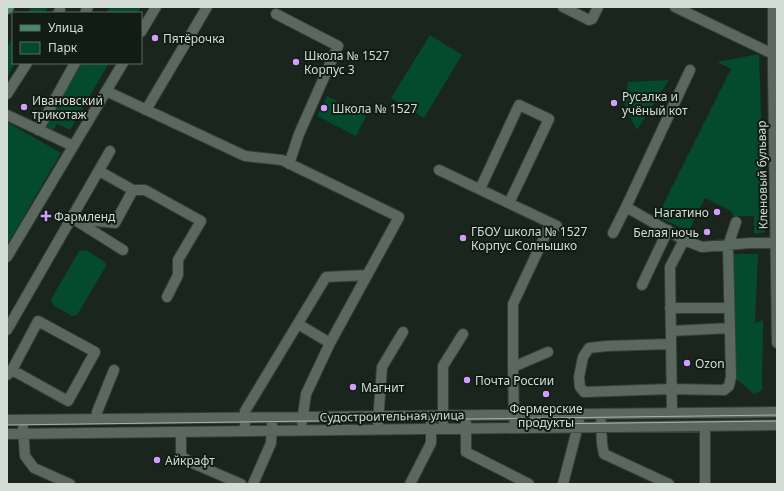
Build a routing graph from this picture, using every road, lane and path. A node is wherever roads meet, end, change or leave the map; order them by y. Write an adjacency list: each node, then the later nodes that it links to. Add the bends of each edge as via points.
1 (156, 7): 8 (street)
2 (207, 7): 16 (street)
3 (562, 7): 4 (street, via 589,20)
4 (598, 7)
5 (675, 7): 9 (street)
6 (774, 10): 9 (street, Кленовый бульвар)
7 (276, 14): 21 (street, via 338,46 299,134)
8 (142, 30)
9 (773, 54): 24 (street, Кленовый бульвар)
10 (26, 64): 15 (street)
11 (74, 64): 18 (street)
12 (122, 64): 14 (street)
13 (690, 70): 28 (street)
14 (106, 91): 16 (street); 19 (street)
15 (7, 94)
16 (146, 110): 21 (street, via 245,156 282,160)
17 (7, 116): 18 (street)
18 (38, 130): 19 (street)
19 (73, 146): 37 (street)
20 (110, 151): 23 (street)
21 (289, 164): 38 (street, via 400,217)
22 (439, 170): 25 (street)
23 (99, 171): 26 (street); 29 (street)
24 (776, 188): 34 (street, Кленовый бульвар)
25 (480, 189): 27 (street); 27 (street, via 519,105 549,119)
26 (133, 190): 29 (street, via 115,223); 40 (street, via 145,190 201,221 178,260 178,275)
27 (509, 203): 53 (street, via 554,224 513,304)
28 (626, 206): 31 (street); 32 (street)
29 (72, 218): 36 (street); 45 (street)
30 (736, 222): 35 (street)
31 (668, 230): 33 (street); 39 (street)
32 (613, 233)
33 (684, 240): 35 (street, via 702,247); 41 (street, via 670,267)
34 (776, 243): 35 (street); 50 (street, Кленовый бульвар)
35 (728, 246): 42 (street)
36 (123, 250)
37 (7, 257)
38 (366, 275): 43 (street, via 326,277); 49 (street)
39 (642, 285)
40 (167, 297)
41 (670, 308): 42 (street); 46 (street)
42 (729, 308): 44 (street)
43 (298, 324): 49 (street); 69 (street, via 245,411)
44 (730, 328): 46 (street); 56 (street, via 729,386 724,390)
45 (7, 330)
46 (671, 331): 51 (street)
47 (403, 332): 68 (street, via 382,367)
48 (463, 334): 66 (street, via 443,366)
49 (330, 342): 71 (street, via 306,394)
50 (777, 342)
51 (670, 344): 56 (street); 56 (street, via 589,348 583,356 579,377 580,387 584,392)
52 (548, 352): 53 (street)
53 (513, 368): 64 (street)
54 (114, 370): 60 (street, via 97,412)
55 (10, 372): 55 (street, via 68,401 95,352 38,322)
56 (671, 389): 58 (street)
57 (777, 412): 58 (street, Судостроительная улица)
58 (672, 413): 63 (street, Судостроительная улица)
59 (777, 418): 63 (street)
60 (97, 419): 69 (street, Судостроительная улица); 75 (street, Судостроительная улица)
61 (7, 420): 75 (street, Судостроительная улица)
62 (579, 420): 63 (street, Судостроительная улица); 64 (street, Судостроительная улица); 83 (street)
63 (601, 420): 73 (street, Судостроительная улица); 84 (street, via 604,454)
64 (514, 421): 67 (street, Судостроительная улица)
65 (431, 422): 66 (street, Судостроительная улица); 68 (street, Судостроительная улица); 81 (street, via 431,443)
66 (443, 422): 67 (street, Судостроительная улица)
67 (466, 422): 82 (street, via 466,452)
68 (378, 423): 71 (street, Судостроительная улица)
69 (245, 424): 70 (street, Судостроительная улица); 75 (street); 76 (street, Судостроительная улица)
70 (272, 424): 71 (street, Судостроительная улица); 80 (street, via 271,443)
71 (302, 424)
72 (777, 425): 73 (street, Судостроительная улица)
73 (705, 426): 85 (street)
74 (7, 427): 75 (street)
75 (23, 427): 76 (street, Судостроительная улица); 77 (street, Судостроительная улица); 78 (street, via 25,456 34,468)
76 (181, 432): 79 (street, via 181,456)
77 (7, 434)
78 (70, 484)
79 (241, 484)
80 (253, 484)
81 (410, 484)
82 (529, 484)
83 (563, 484)
84 (669, 484)
85 (705, 484)

